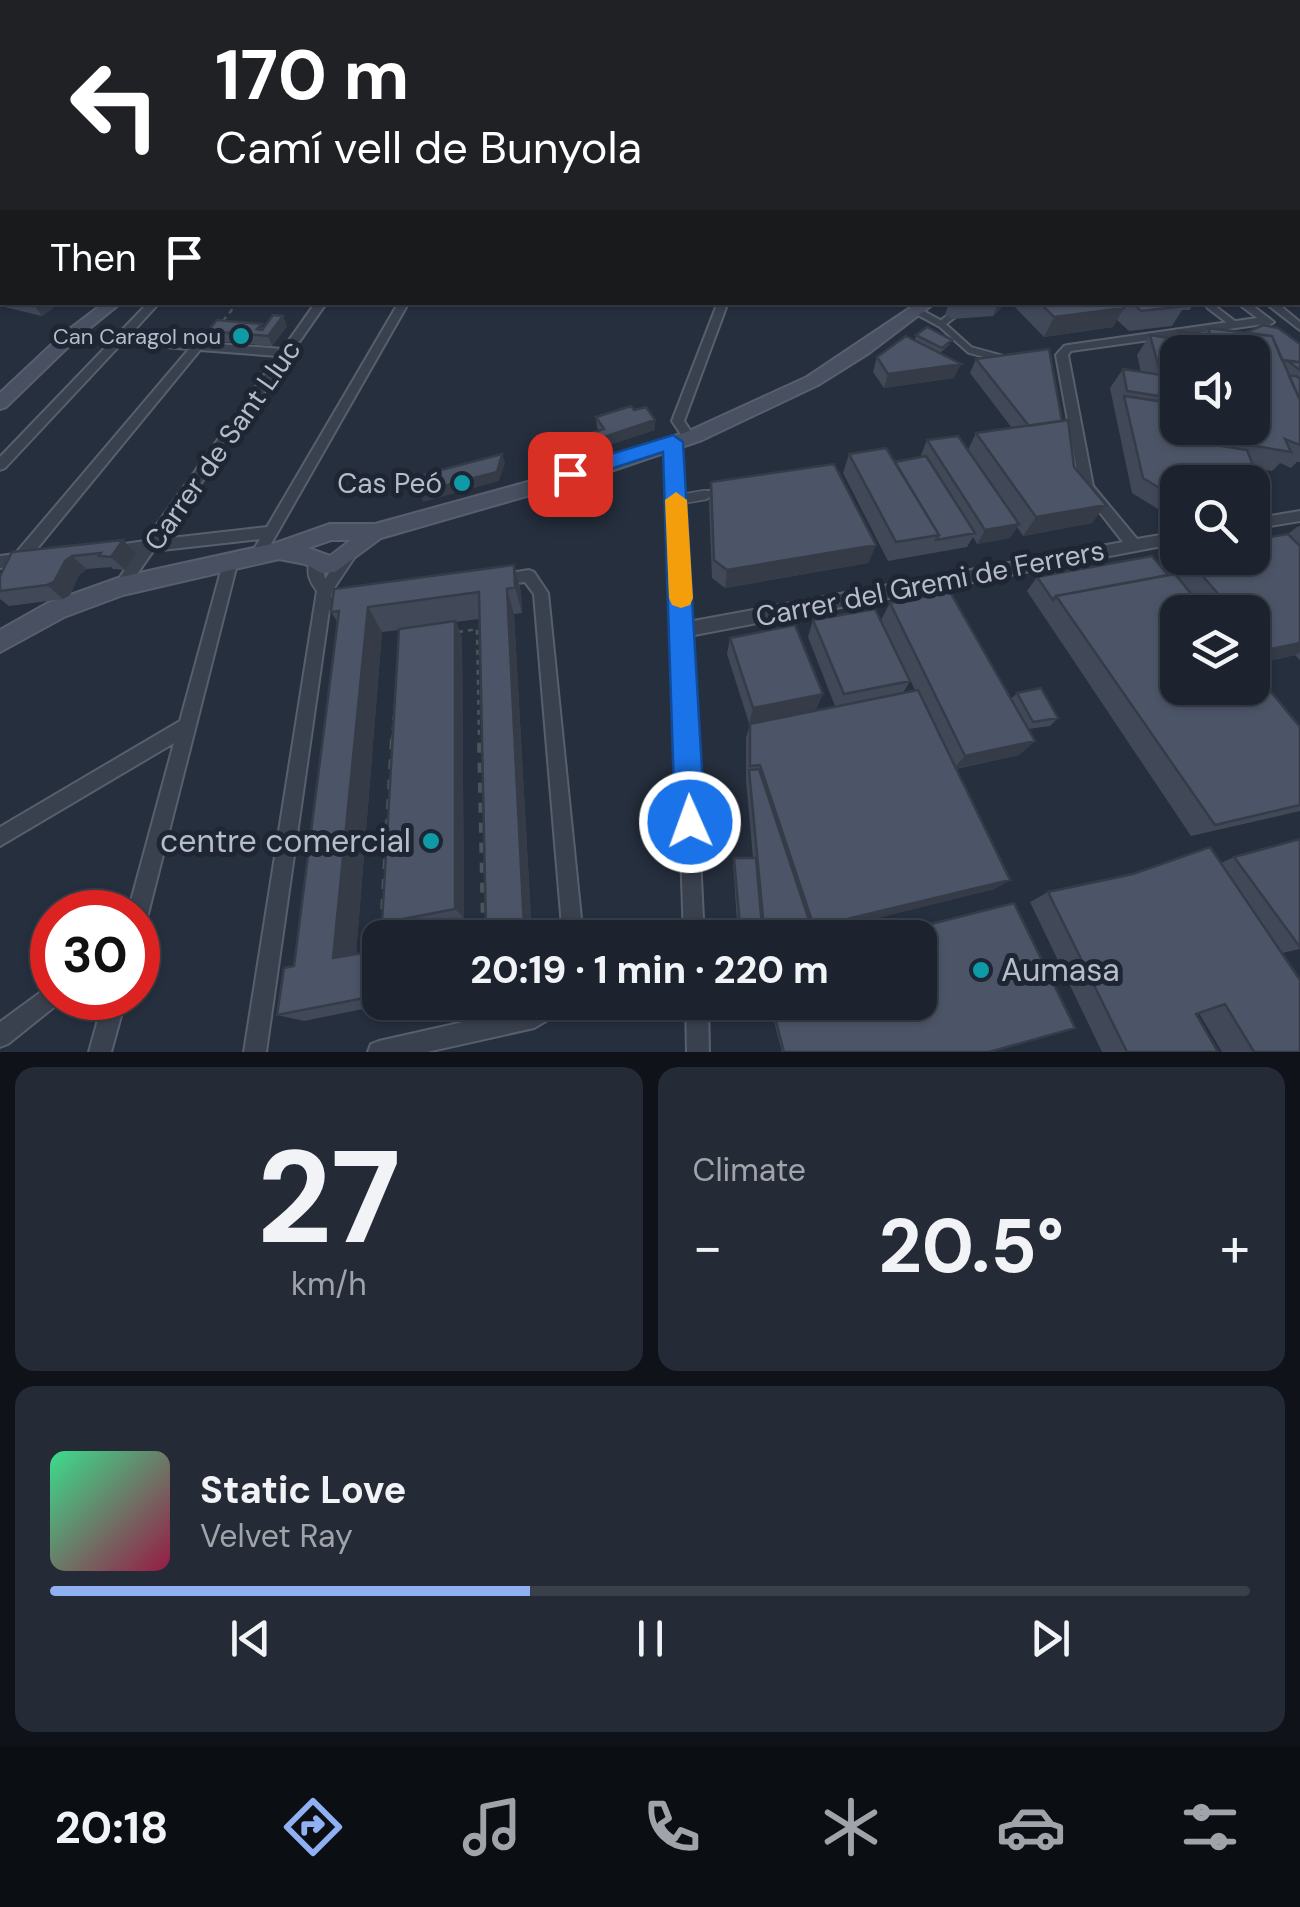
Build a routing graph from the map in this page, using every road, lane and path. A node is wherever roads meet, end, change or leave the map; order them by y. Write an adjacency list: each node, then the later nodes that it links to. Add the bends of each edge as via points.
1 (111, 305): 21 (main road)
2 (152, 305): 15 (street)
3 (235, 305): 16 (path)
4 (320, 305): 17 (street, Carrer de Sant Lluc)
5 (402, 305): 30 (street)
6 (722, 305): 22 (street, via 678,421)
7 (968, 305): 12 (lane)
8 (1209, 305): 13 (lane)
9 (1245, 305): 13 (street, via 1272,325)
10 (1273, 305): 14 (street)
11 (923, 307): 12 (lane); 22 (main road, via 794,392)
12 (940, 324): 20 (lane, via 970,350)
13 (1235, 325): 18 (street, via 1068,348)
14 (1300, 327)
15 (121, 340): 16 (street); 23 (street)
16 (197, 346): 17 (street); 36 (street)
17 (287, 353): 31 (street, Carrer de Sant Lluc)
18 (1062, 356): 19 (lane); 29 (street, via 1087,487)
19 (1042, 357)
20 (1023, 358)
21 (0, 403)
22 (681, 439): 25 (street); 32 (main road, via 375,532)
23 (0, 466)
24 (725, 492): 25 (lane)
25 (676, 500): 43 (street)
26 (1300, 516): 27 (street)
27 (1270, 521)
28 (1160, 540): 29 (street, Carrer del Gremi de Ferrers)
29 (1134, 544): 43 (street, Carrer del Gremi de Ferrers)
30 (268, 546): 31 (street); 34 (main road); 37 (main road)
31 (149, 547): 33 (street); 40 (street, Carrer de Sant Lluc)
32 (349, 548): 34 (main road, via 334,564); 34 (main road, via 330,532); 41 (street)
33 (104, 552)
34 (314, 553): 41 (street)
35 (48, 557): 36 (street)
36 (19, 560): 38 (street)
37 (231, 560): 40 (main road); 47 (street)
38 (0, 562)
39 (492, 581): 52 (street, via 529,576 541,593)
40 (121, 586): 46 (main road, via 56,610)
41 (323, 597): 42 (street); 60 (street)
42 (360, 600)
43 (683, 630): 53 (street)
44 (445, 634): 51 (path, via 477,629)
45 (413, 638): 50 (path, via 397,640)
46 (0, 642)
47 (184, 728): 48 (street); 49 (street)
48 (0, 837)
49 (144, 890)
50 (382, 920)
51 (483, 920)
52 (571, 920)
53 (693, 920)
54 (30, 1013): 58 (street)
55 (109, 1020): 59 (street)
56 (521, 1020): 61 (street)
57 (697, 1020): 62 (street)
58 (0, 1036)
59 (100, 1052)
60 (256, 1052)
61 (379, 1052)
62 (698, 1052)

